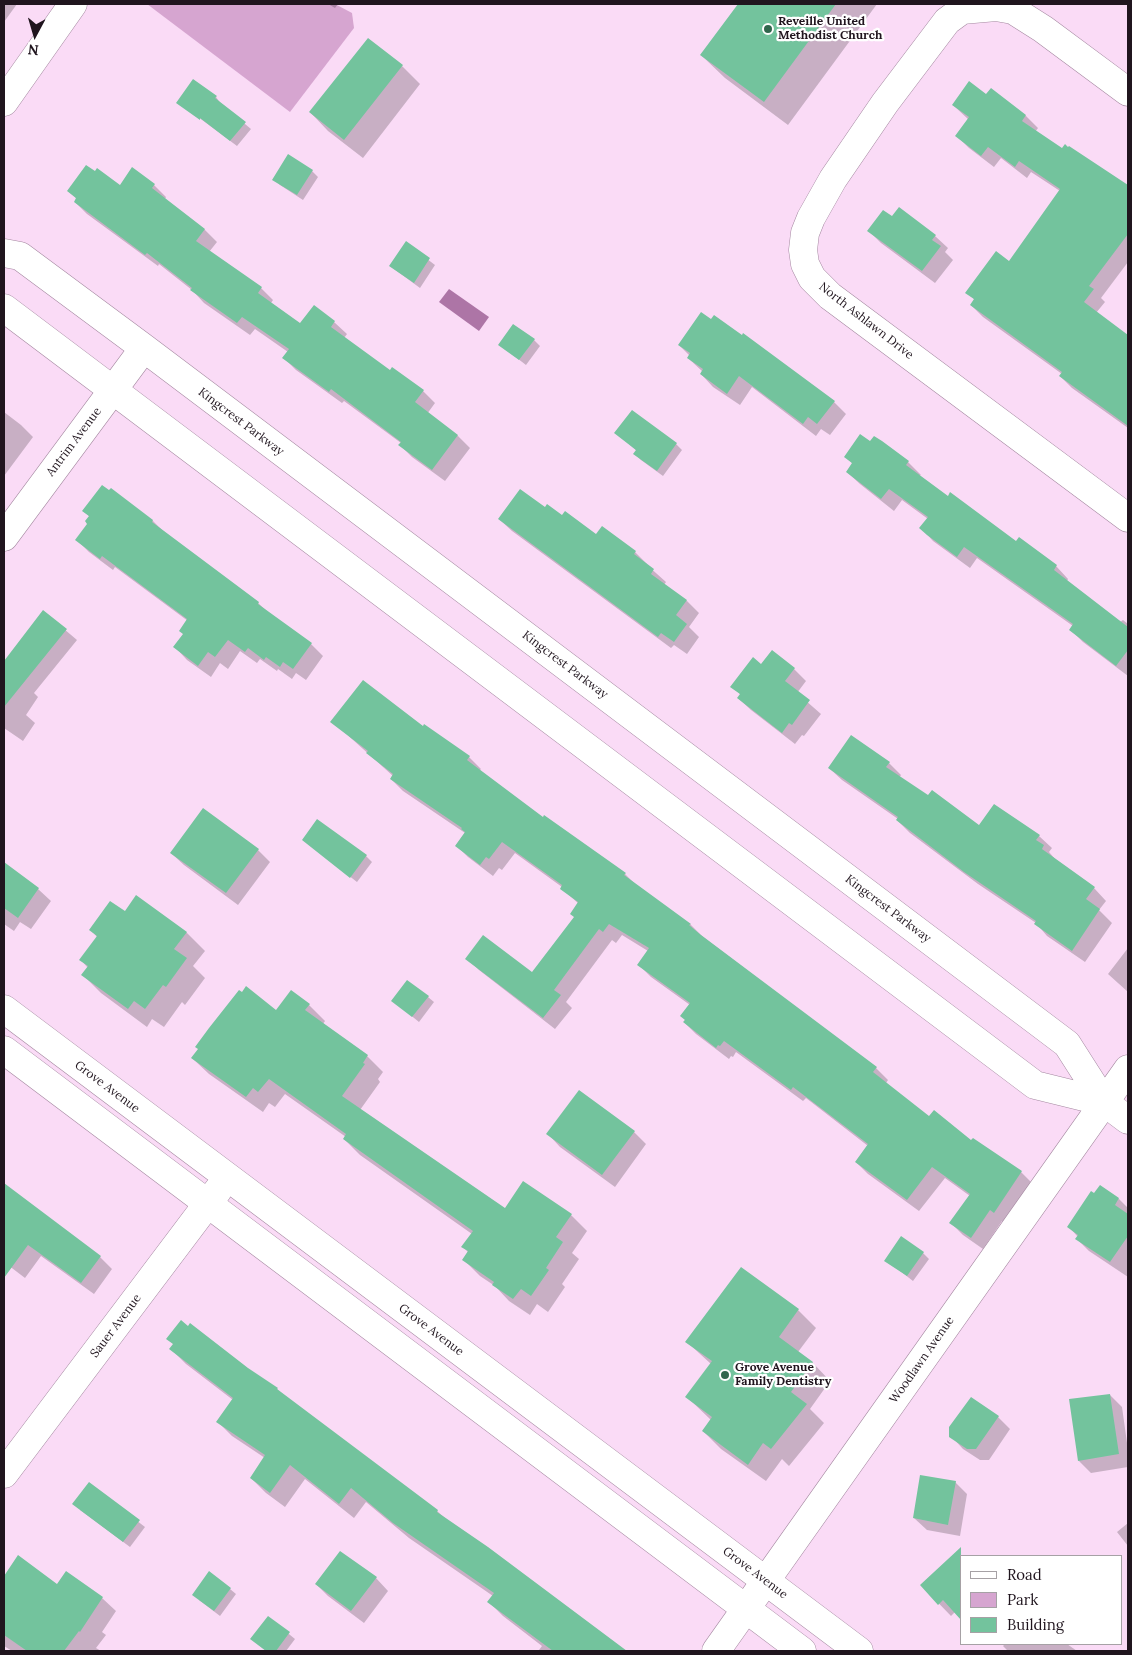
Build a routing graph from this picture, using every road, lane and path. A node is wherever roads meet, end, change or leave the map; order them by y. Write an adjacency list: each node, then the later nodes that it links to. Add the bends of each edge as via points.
1 (73, 4): 3 (street)
2 (1128, 92): 8 (street, North Ashlawn Drive, via 1013,10 996,7 962,10 947,21 833,178 811,218 802,250 812,278 830,296)
3 (4, 102)
4 (4, 252): 6 (street, Kingcrest Parkway, via 20,256)
5 (4, 308): 7 (street, Kingcrest Parkway)
6 (144, 348): 7 (street, Antrim Avenue); 13 (street, Kingcrest Parkway, via 1067,1044)
7 (113, 390): 9 (street, Antrim Avenue); 13 (street, Kingcrest Parkway, via 1035,1085)
8 (1128, 518)
9 (4, 537)
10 (4, 1009): 15 (street, Grove Avenue)
11 (4, 1050): 16 (street)
12 (1128, 1069): 13 (street, Woodlawn Avenue)
13 (1104, 1102): 14 (street, Kingcrest Parkway); 18 (street, Woodlawn Avenue)
14 (1128, 1120)
15 (228, 1178): 16 (street, Sauer Avenue); 18 (street, Grove Avenue)
16 (208, 1204): 17 (street, Sauer Avenue); 19 (street)
17 (4, 1474)
18 (765, 1581): 19 (street, Woodlawn Avenue); 22 (street, Grove Avenue)
19 (746, 1609): 20 (street, Woodlawn Avenue); 21 (street)
20 (716, 1651)
21 (802, 1651)
22 (858, 1651)

